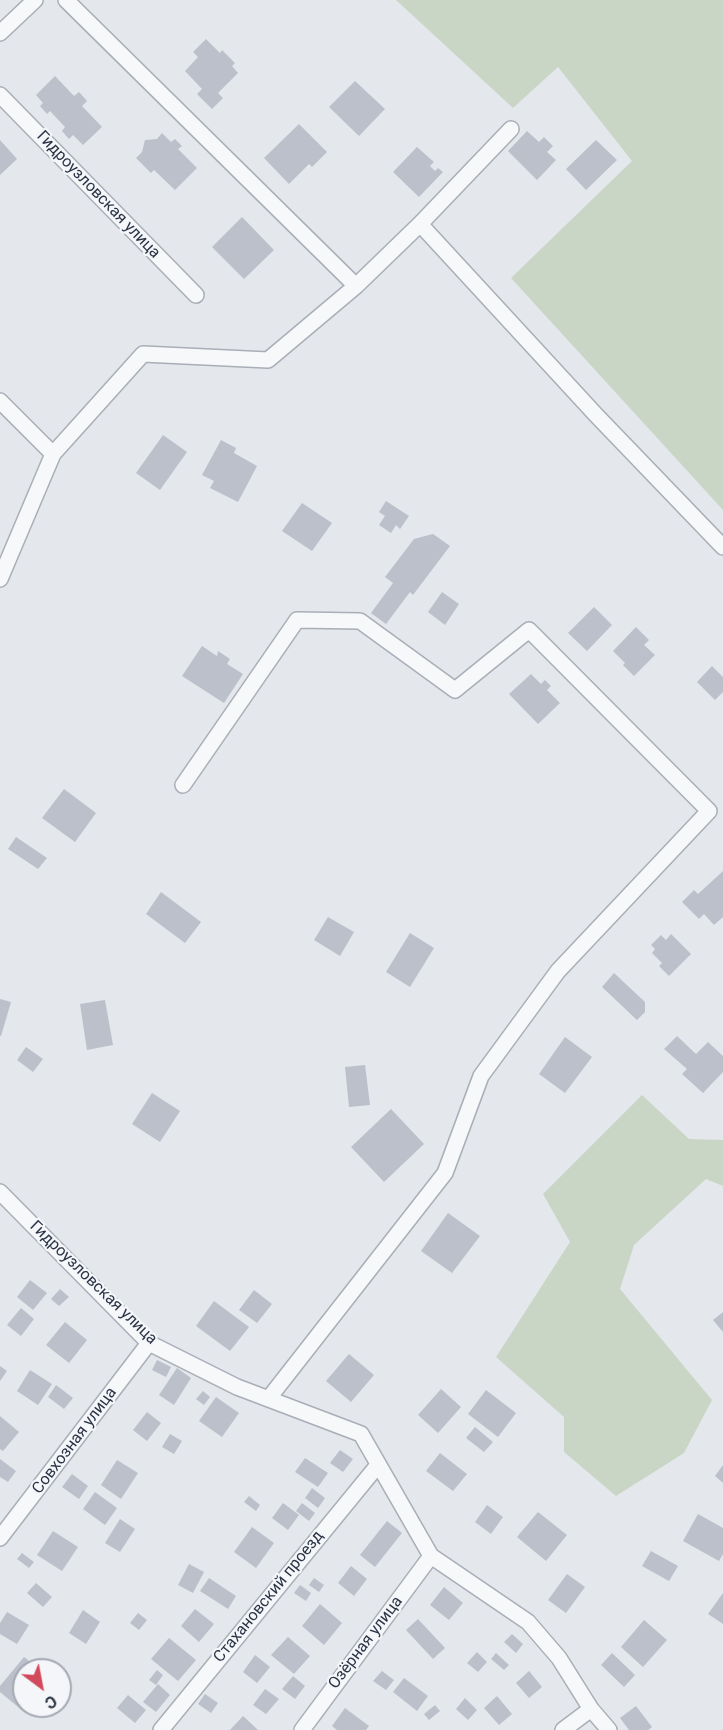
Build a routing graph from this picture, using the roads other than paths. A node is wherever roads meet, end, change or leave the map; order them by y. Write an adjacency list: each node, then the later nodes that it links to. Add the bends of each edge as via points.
1 (35, 0): 3 (street)
2 (66, 0): 7 (street)
3 (0, 33)
4 (0, 95): 8 (street, Гидроузловская улица)
5 (511, 129): 6 (street)
6 (420, 224): 7 (street); 11 (street)
7 (356, 286): 10 (street, via 268,360 143,354)
8 (196, 295)
9 (0, 401): 10 (street)
10 (53, 454): 12 (street)
11 (723, 547)
12 (0, 579)
13 (183, 785): 16 (street, via 297,620 360,621 455,690 529,630 709,811 558,971 481,1076 445,1173)
14 (0, 1192): 15 (street, Гидроузловская улица)
15 (149, 1343): 16 (street, Гидроузловская улица, via 237,1387); 18 (street, Совхозная улица)
16 (269, 1398): 17 (street, Гидроузловская улица, via 361,1434)
17 (378, 1465): 19 (street, Гидроузловская улица); 21 (street, Стахановский проезд)
18 (0, 1538)
19 (431, 1556): 20 (street, Гидроузловская улица, via 528,1623 559,1658); 22 (street, Озёрная улица)
20 (591, 1709): 23 (street); 24 (street, Гидроузловская улица)
21 (161, 1730)
22 (302, 1730)
23 (563, 1730)
24 (609, 1730)

